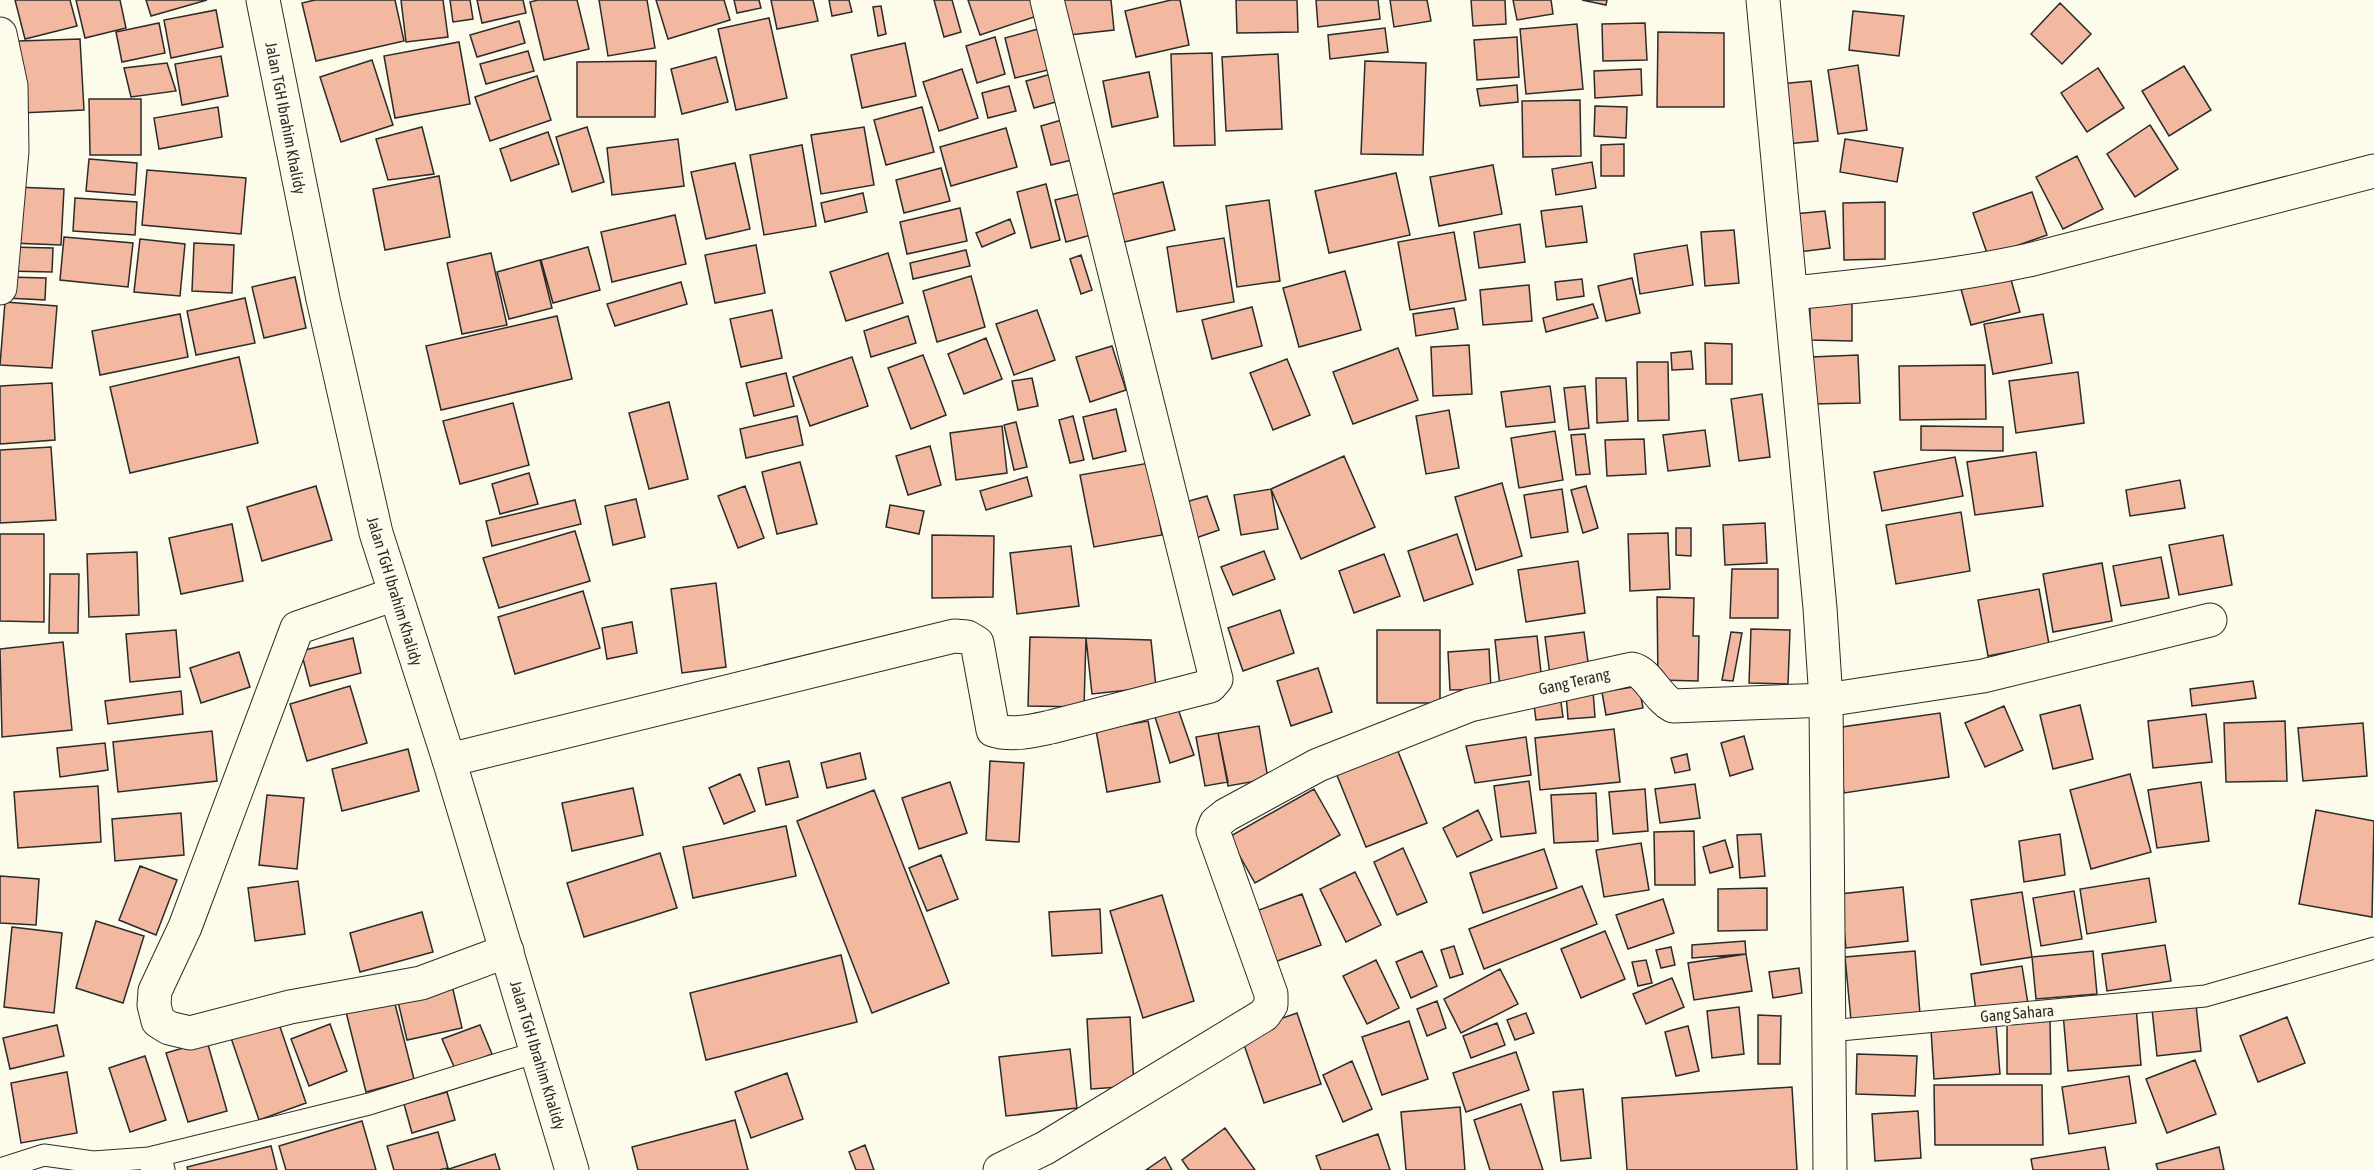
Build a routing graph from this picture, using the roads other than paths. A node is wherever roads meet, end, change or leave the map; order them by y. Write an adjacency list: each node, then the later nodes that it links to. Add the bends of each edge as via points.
1 (263, 0): 8 (street, Jalan TGH Ibrahim Khalidy, via 345,398 376,532)
2 (1047, 0): 11 (street, via 1216,679 1210,686 1052,727 1002,733 993,730 977,643 954,636)
3 (1764, 0): 7 (street)
4 (0, 34): 6 (street, via 11,87 12,151)
5 (2374, 171): 7 (street, via 2006,265 1914,281)
6 (0, 288)
7 (1792, 293): 10 (street)
8 (395, 594): 11 (street, Jalan TGH Ibrahim Khalidy); 13 (street, via 297,628 185,927 154,991 158,1021 190,1033 290,1007 421,983)
9 (2210, 620): 10 (street, via 1983,676)
10 (1826, 700): 14 (street); 18 (street, Gang Terang, via 1673,706 1664,702 1641,672 1632,669 1470,705 1318,765 1226,815 1213,831 1271,994 1271,1005 1264,1015 1045,1148)
11 (449, 759): 13 (street, Jalan TGH Ibrahim Khalidy)
12 (2374, 948): 14 (lane, Gang Sahara, via 2205,996)
13 (507, 951): 15 (street, Jalan TGH Ibrahim Khalidy)
14 (1829, 1031): 19 (street)
15 (537, 1052): 16 (lane, via 369,1104 136,1161 93,1162 44,1155); 17 (street, Jalan TGH Ibrahim Khalidy)
16 (0, 1169)
17 (573, 1170)
18 (1000, 1170)
19 (1830, 1170)

